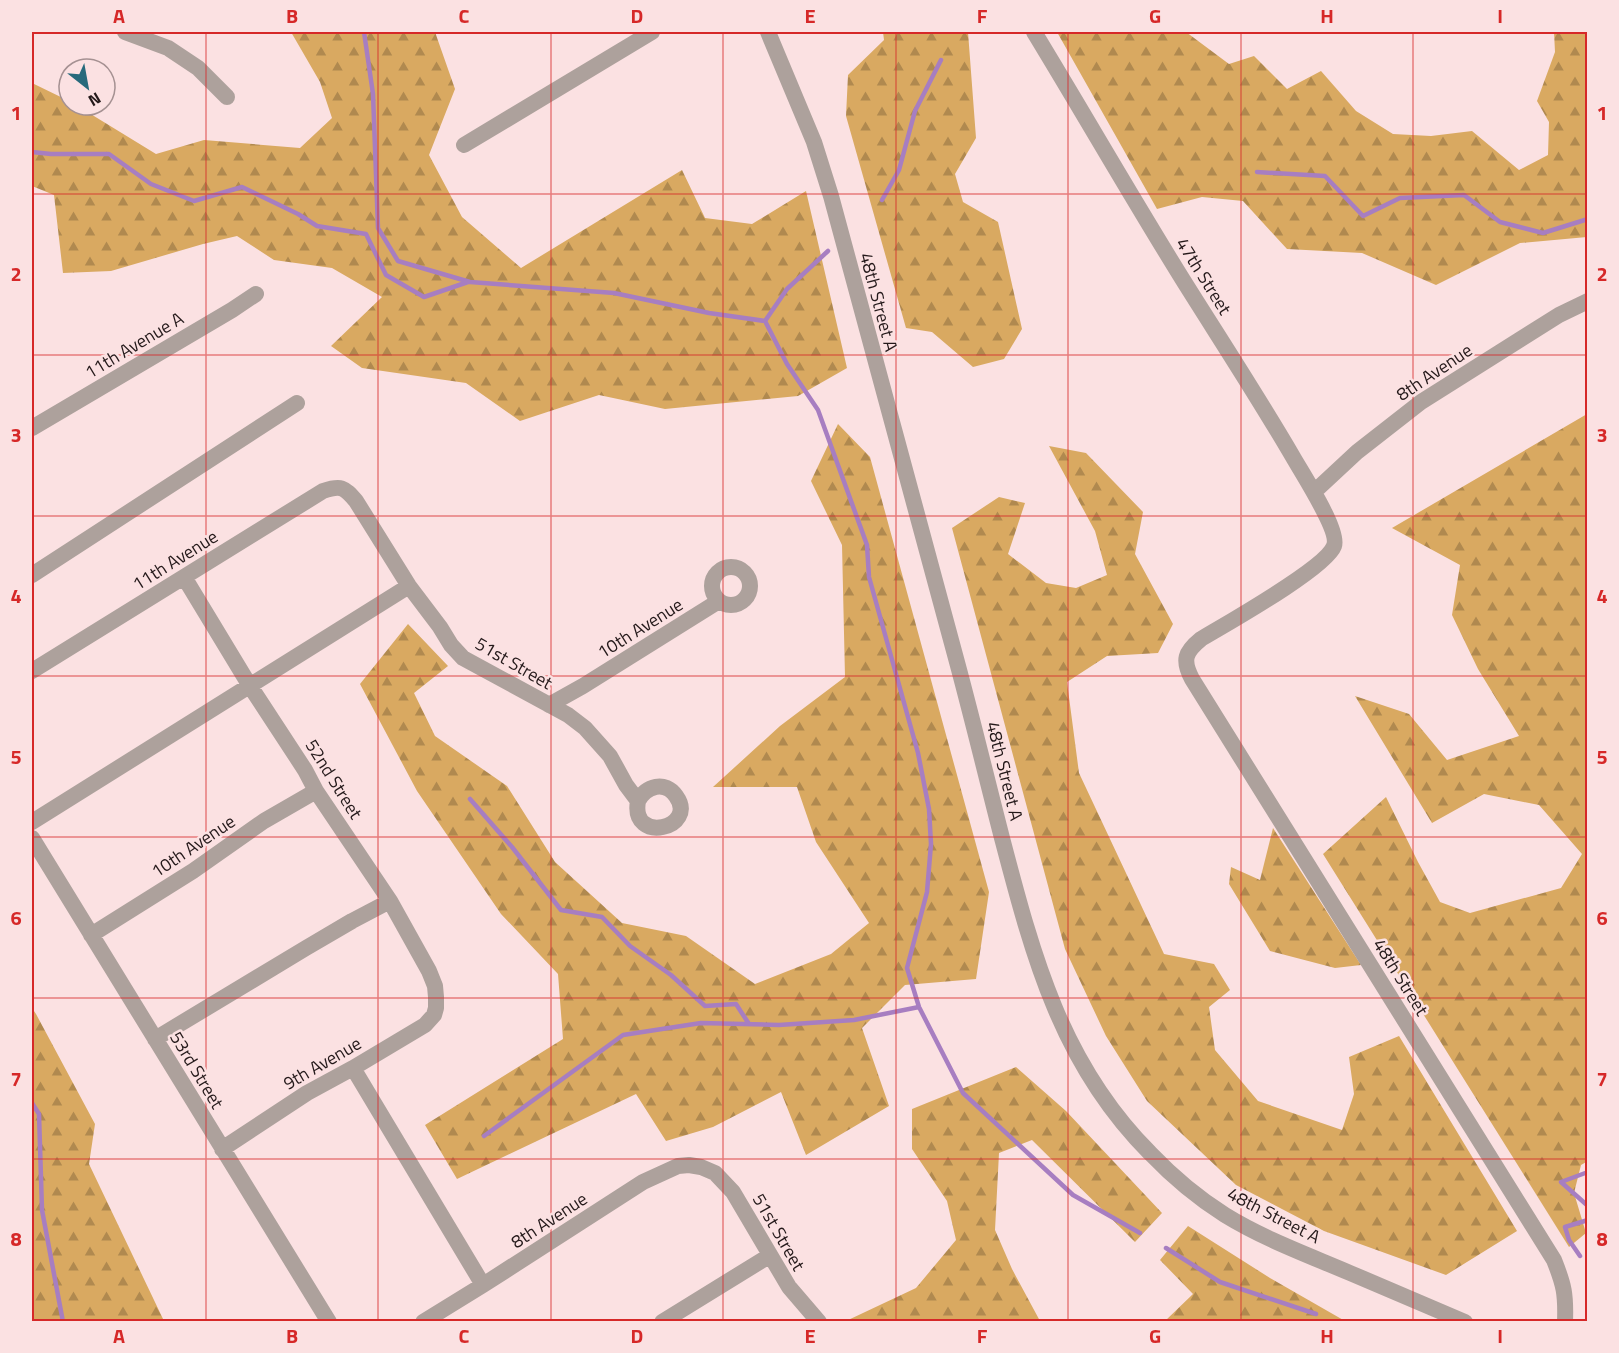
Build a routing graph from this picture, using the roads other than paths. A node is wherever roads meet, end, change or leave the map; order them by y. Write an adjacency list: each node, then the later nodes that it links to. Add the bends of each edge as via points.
1 (125, 32): 5 (street, via 168,48 198,68)
2 (652, 32): 6 (street)
3 (768, 32): 34 (street, 48th Street A, via 814,142 831,196 1037,964 1080,1063 1149,1153 1224,1214 1266,1237)
4 (1034, 32): 12 (street, 47th Street)
5 (227, 97)
6 (464, 145)
7 (255, 294): 10 (street, 11th Avenue A)
8 (1587, 301): 12 (street, 8th Avenue, via 1421,402)
9 (297, 403): 13 (street)
10 (32, 428)
11 (341, 488): 14 (street, 11th Avenue, via 323,491); 15 (street, 51st Street, via 367,515)
12 (1314, 492): 17 (street, 47th Street, via 1335,535 1328,557 1201,639 1191,647)
13 (32, 574)
14 (184, 578): 18 (street, 11th Avenue); 19 (street, 52nd Street)
15 (409, 586): 19 (street); 20 (street, 51st Street, via 464,658)
16 (719, 601): 20 (street, 10th Avenue)
17 (1186, 660): 40 (street, 48th Street, via 1191,679 1554,1260 1566,1297)
18 (32, 671)
19 (250, 686): 21 (street, 52nd Street); 23 (street)
20 (549, 705): 22 (street, 51st Street, via 568,715 596,739)
21 (316, 791): 25 (street, 52nd Street); 26 (street, 10th Avenue)
22 (638, 801)
23 (32, 822)
24 (32, 838): 26 (street, 53rd Street)
25 (390, 902): 27 (street, 52nd Street, via 429,971 435,986); 28 (street, via 315,942)
26 (91, 935): 28 (street, 53rd Street)
27 (436, 1008): 29 (street, 9th Avenue, via 424,1025)
28 (155, 1040): 30 (street, 53rd Street)
29 (353, 1068): 30 (street, 9th Avenue); 33 (street)
30 (222, 1149): 35 (street, 53rd Street)
31 (701, 1167): 32 (street, 51st Street, via 715,1173 733,1192); 33 (street, 8th Avenue, via 678,1166 643,1182)
32 (769, 1256): 37 (street); 38 (street, 51st Street)
33 (483, 1285): 36 (street, 8th Avenue)
34 (1446, 1318): 39 (street, 48th Street A)
35 (329, 1322)
36 (423, 1322)
37 (662, 1322)
38 (819, 1322)
39 (1465, 1322)
40 (1565, 1322)

